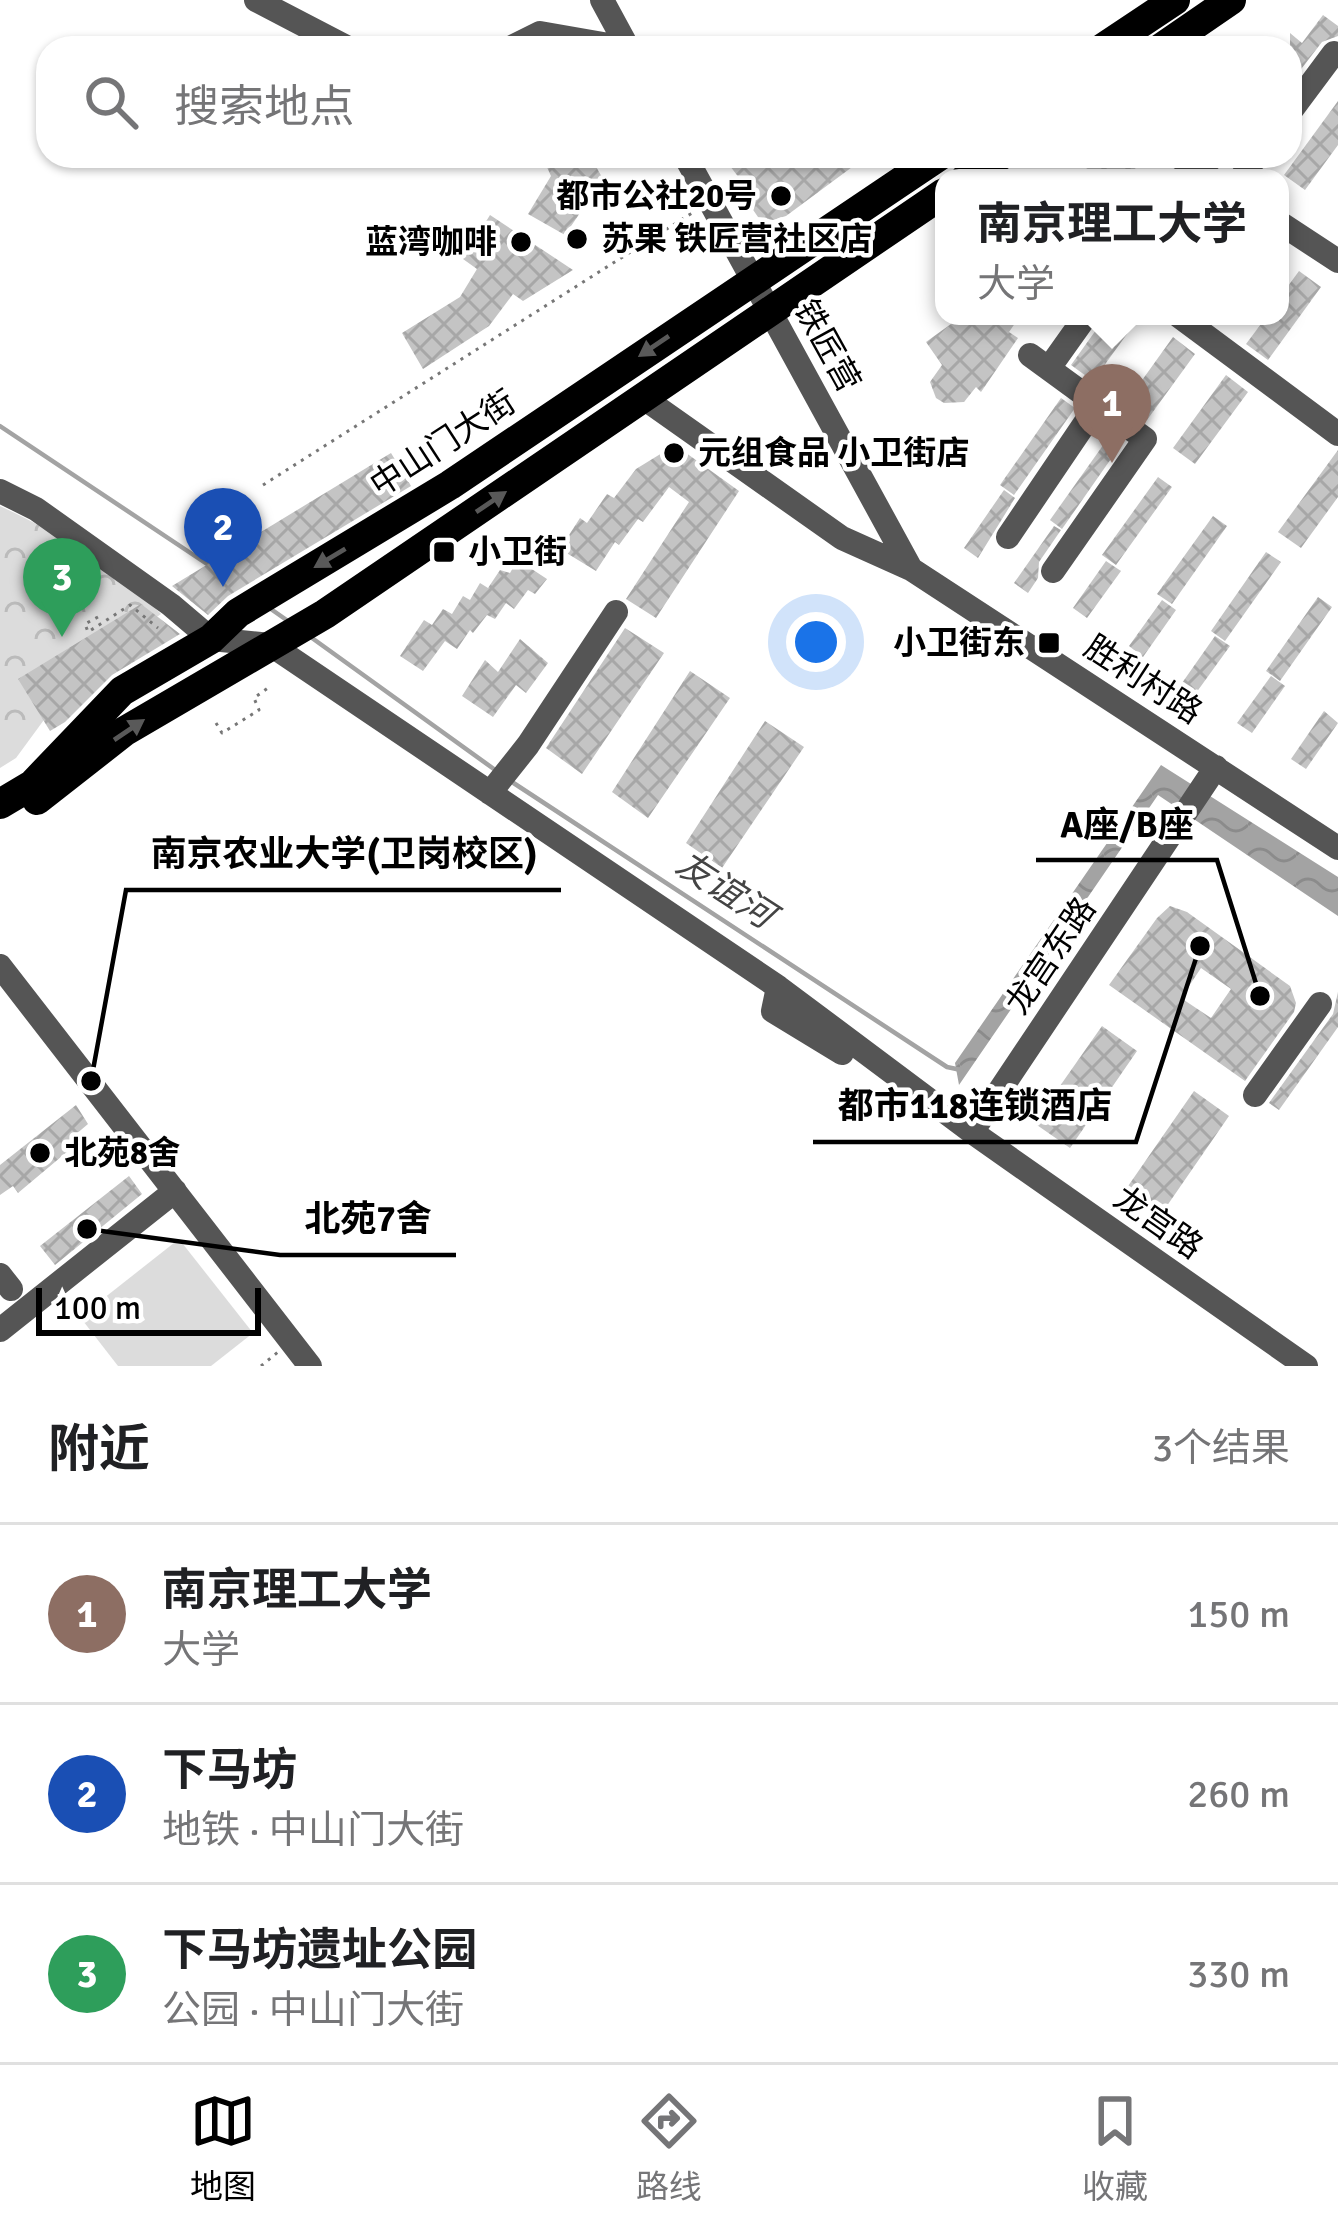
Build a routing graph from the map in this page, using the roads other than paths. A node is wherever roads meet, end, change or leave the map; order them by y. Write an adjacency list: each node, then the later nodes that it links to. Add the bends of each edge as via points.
1 (256, 0): 5 (street)
2 (602, 0): 6 (street)
3 (1174, 0): 7 (main road)
4 (1231, 0): 8 (main road)
5 (325, 36)
6 (621, 36)
7 (1121, 36)
8 (1178, 36)
9 (1334, 53): 10 (street)
10 (1302, 96)
11 (692, 168): 16 (street, 铁匠营)
12 (921, 168): 16 (main road, 中山门大街)
13 (935, 199): 17 (main road)
14 (1289, 229): 15 (street)
15 (1338, 261)
16 (751, 280): 17 (street, 铁匠营); 28 (main road, 中山门大街, one-way to 28, via 450,485 238,613)
17 (769, 309): 20 (main road); 25 (street, 铁匠营)
18 (1077, 325): 21 (street, via 1040,361)
19 (1191, 325): 22 (street)
20 (645, 399): 25 (street, 胜利村路, via 842,538); 29 (main road, one-way to 20)
21 (1097, 404): 24 (street); 26 (street, via 1145,439)
22 (1338, 434)
23 (0, 491): 28 (street)
24 (1008, 537)
25 (911, 569): 30 (street, 胜利村路)
26 (1053, 572)
27 (616, 612): 31 (street)
28 (211, 639): 29 (street); 32 (main road, 中山门大街, via 122,691 32,785)
29 (272, 645): 31 (street, 龙宫路); 33 (main road, one-way to 29, via 125,731)
30 (1210, 776): 34 (street, 胜利村路); 38 (street, 龙宫东路)
31 (494, 789): 38 (street, 龙宫路)
32 (0, 804)
33 (0, 822)
34 (1338, 848)
35 (0, 966): 39 (street)
36 (1320, 1004): 37 (street)
37 (1256, 1095)
38 (972, 1132): 42 (street, 龙宫路)
39 (175, 1191): 40 (street); 41 (street)
40 (0, 1330)
41 (310, 1366)
42 (1306, 1366)

